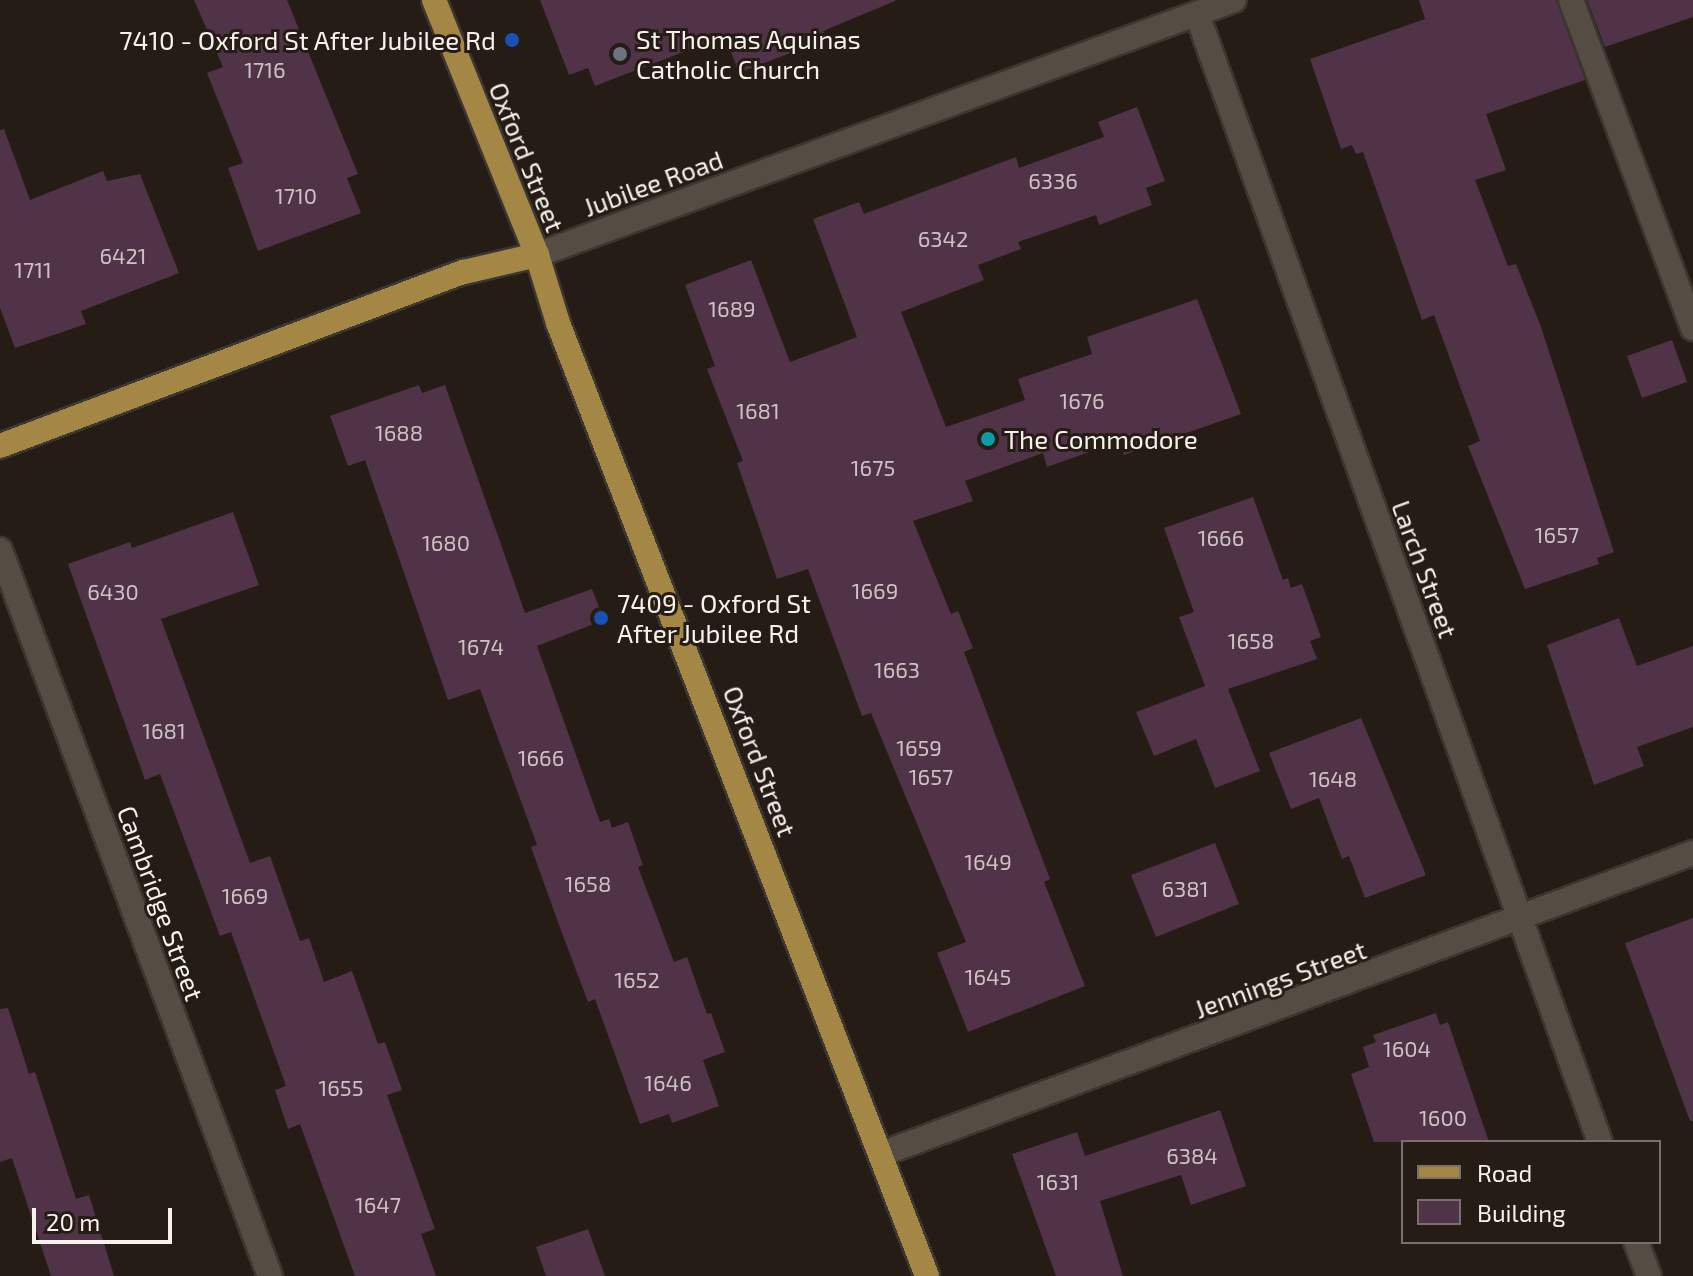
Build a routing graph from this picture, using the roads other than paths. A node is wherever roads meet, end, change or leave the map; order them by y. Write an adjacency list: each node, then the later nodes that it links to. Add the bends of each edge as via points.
1 (434, 0): 5 (main road, Oxford Street)
2 (1234, 0): 4 (street, Jubilee Road)
3 (1571, 0): 6 (street)
4 (1197, 14): 5 (street, Jubilee Road); 10 (street, Larch Street)
5 (537, 255): 7 (main road, Jubilee Road, via 464,272); 12 (main road, Oxford Street, via 558,323)
6 (1693, 328)
7 (0, 446)
8 (0, 550): 14 (street, Cambridge Street)
9 (1693, 853): 10 (street, Jennings Street)
10 (1520, 921): 11 (street, Larch Street); 12 (street, Jennings Street)
11 (1599, 1140)
12 (884, 1153): 15 (main road, Oxford Street)
13 (1637, 1244): 16 (street)
14 (270, 1276)
15 (927, 1276)
16 (1649, 1276)

